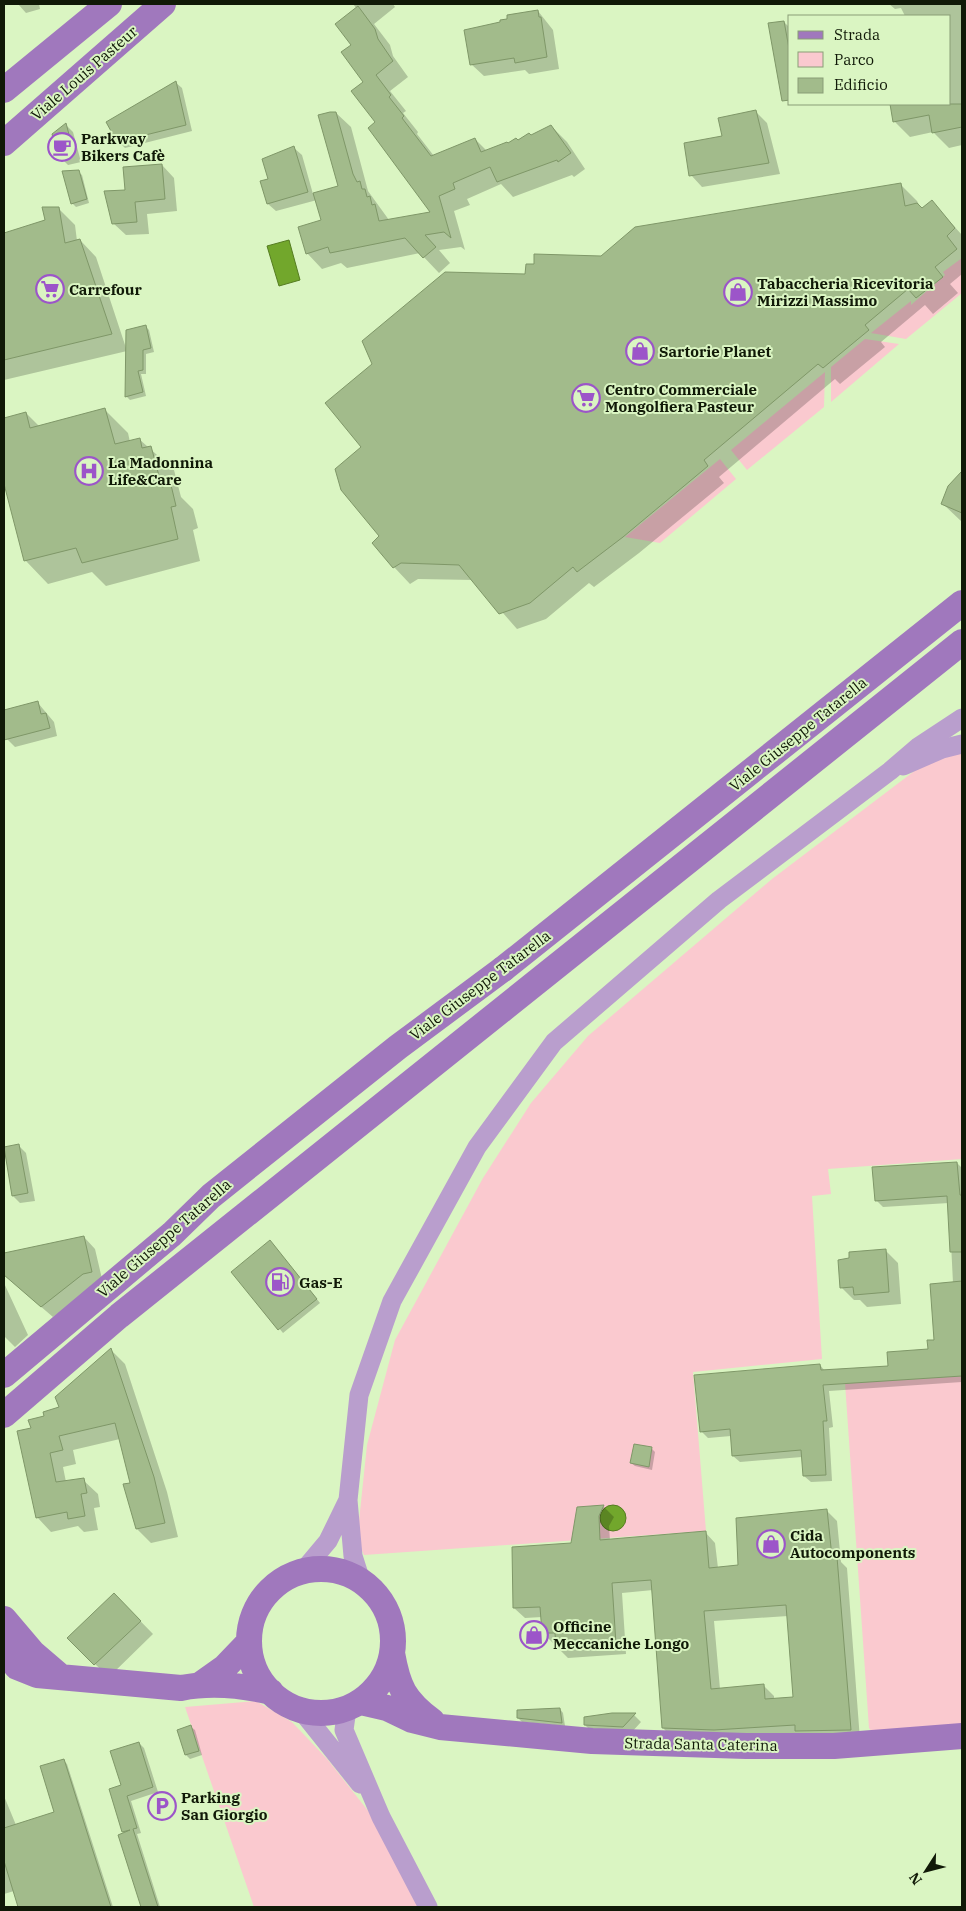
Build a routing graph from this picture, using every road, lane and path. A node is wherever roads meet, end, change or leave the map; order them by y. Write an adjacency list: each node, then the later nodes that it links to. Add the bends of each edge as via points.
1 (109, 4): 3 (main road)
2 (163, 4): 4 (main road, Viale Louis Pasteur)
3 (4, 90)
4 (4, 142)
5 (962, 603): 10 (main road, Viale Giuseppe Tatarella, bridge, via 503,970 398,1047 211,1196 172,1234)
6 (962, 642): 11 (main road, Viale Giuseppe Tatarella, via 376,1110)
7 (962, 718): 9 (street, via 918,747)
8 (962, 744): 9 (street)
9 (890, 771): 12 (street, via 719,900 554,1042 476,1148 392,1301 359,1395)
10 (4, 1375)
11 (12, 1407)
12 (348, 1500): 13 (street, via 328,1541); 14 (street, via 353,1556)
13 (302, 1572): 14 (main road, via 333,1570); 16 (main road, via 270,1590 258,1606)
14 (361, 1581): 18 (main road, via 376,1595 387,1613)
15 (4, 1619): 19 (main road, via 32,1652)
16 (249, 1642): 20 (main road, via 225,1667); 21 (main road, via 259,1677)
17 (4, 1651): 19 (main road, via 17,1666 37,1674)
18 (392, 1653): 22 (main road, via 386,1672 375,1689); 24 (main road, via 402,1691 413,1706)
19 (60, 1676): 20 (main road, via 181,1688)
20 (201, 1684): 21 (main road)
21 (271, 1692): 23 (main road)
22 (354, 1705): 23 (main road, via 325,1713); 24 (main road, Strada Santa Caterina, via 387,1708 412,1720); 26 (street, via 344,1730)
23 (300, 1710): 26 (street, via 350,1770)
24 (440, 1727): 25 (main road, Strada Santa Caterina, via 592,1741 746,1746 863,1745)
25 (962, 1736)
26 (381, 1816): 27 (street)
27 (428, 1907)

